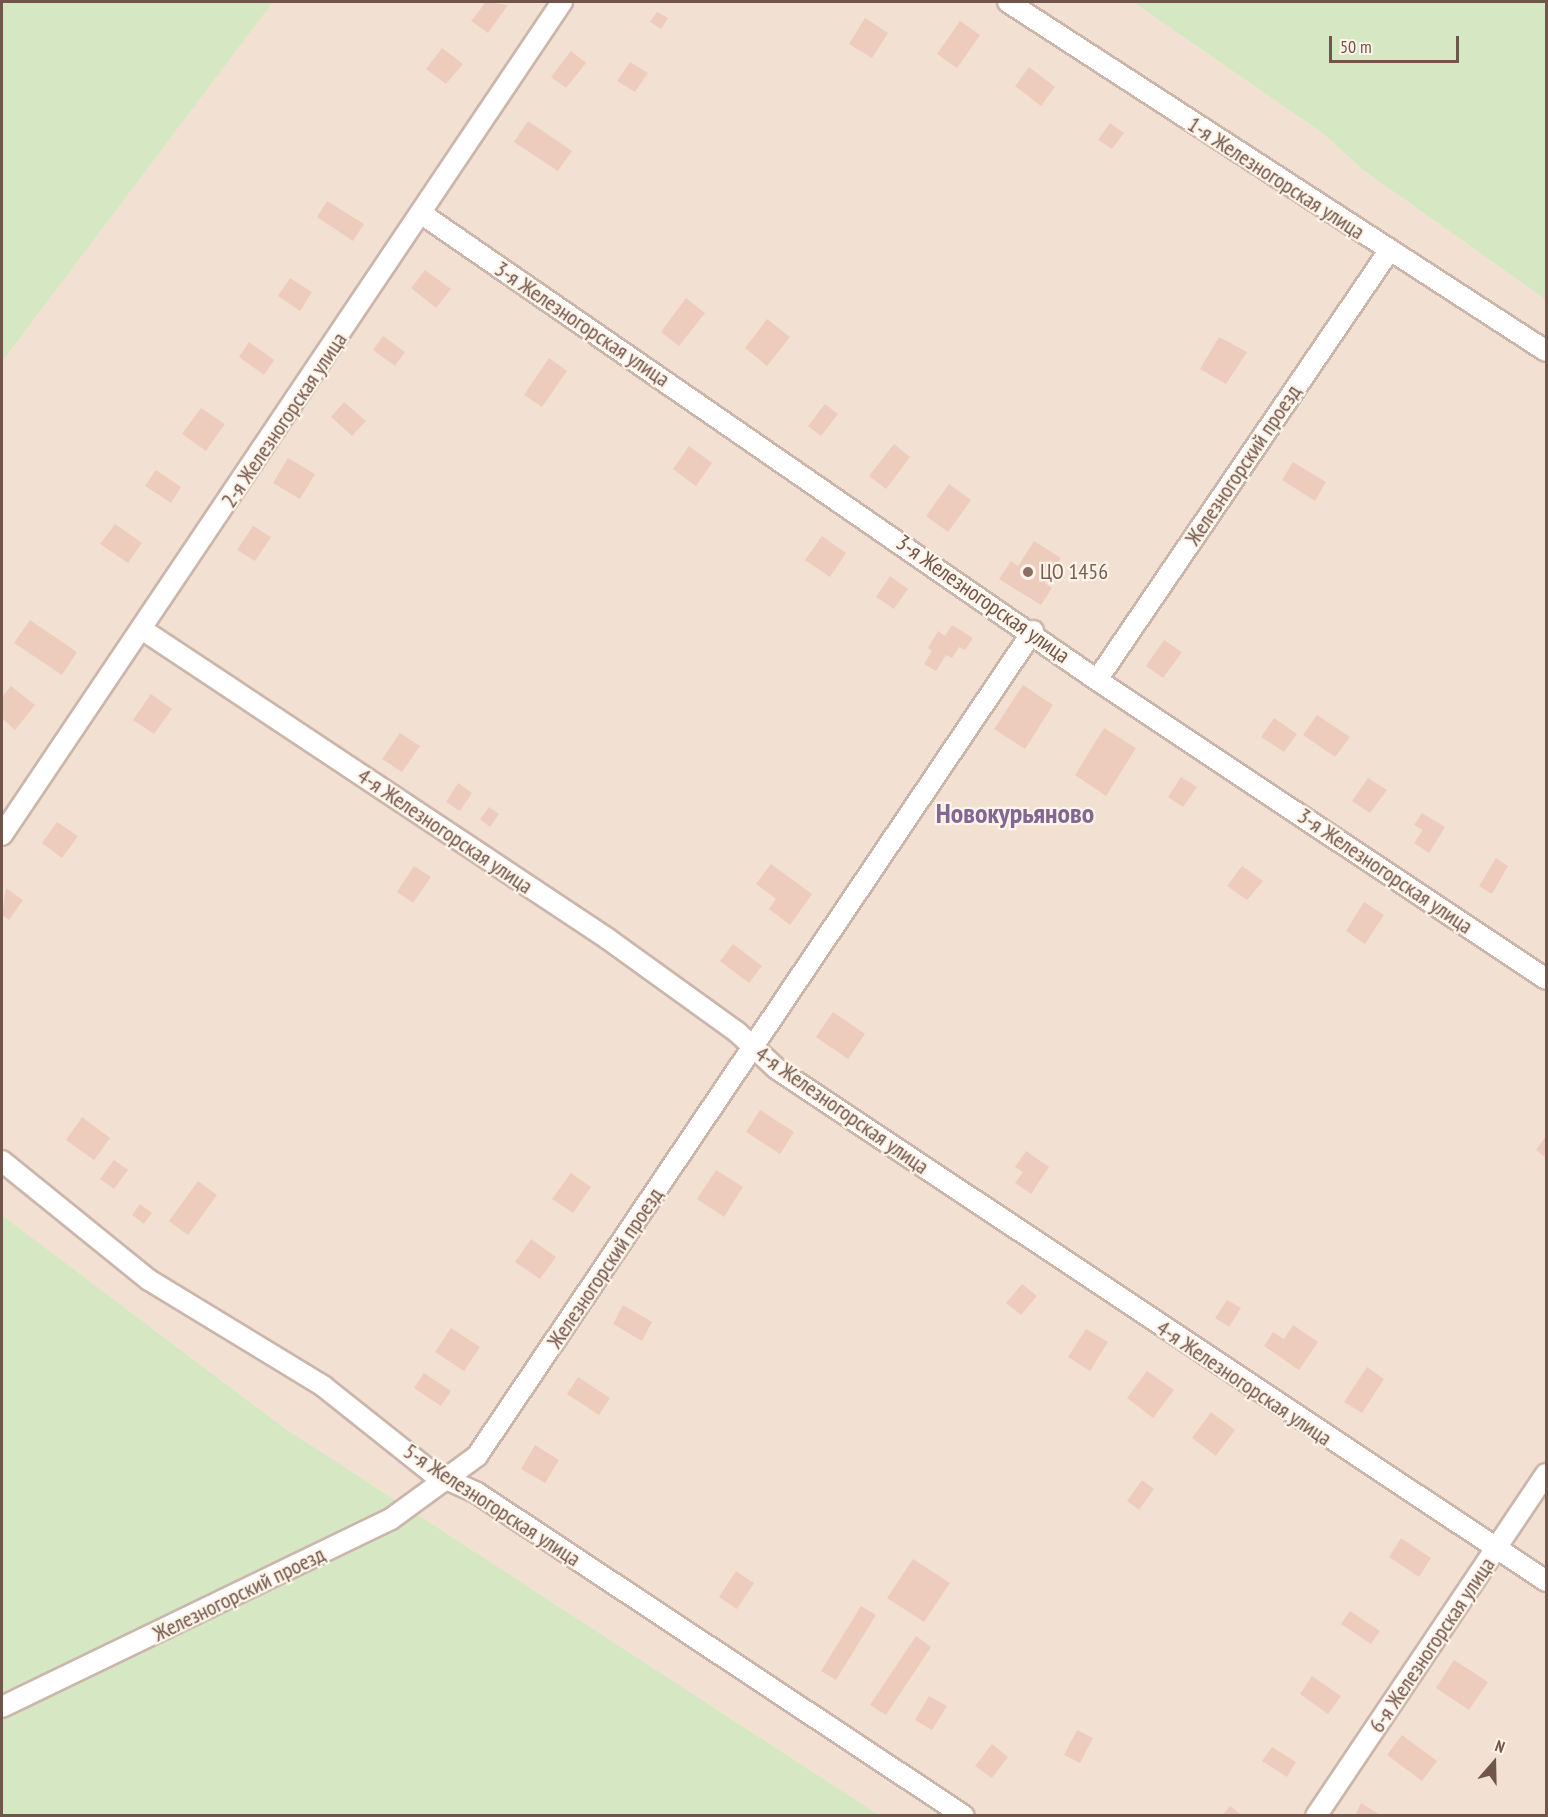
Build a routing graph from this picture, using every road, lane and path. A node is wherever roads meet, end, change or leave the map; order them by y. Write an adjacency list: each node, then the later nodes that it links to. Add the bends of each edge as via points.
1 (562, 2): 3 (street, 2-я Железногорская улица)
2 (1008, 2): 4 (street, 1-я Железногорская улица)
3 (422, 214): 6 (street, 2-я Железногорская улица); 7 (street, 3-я Железногорская улица)
4 (1389, 251): 5 (street, 1-я Железногорская улица); 8 (street, Железногорский проезд)
5 (1546, 351)
6 (143, 630): 9 (street, 2-я Железногорская улица); 11 (street, 4-я Железногорская улица, via 608,939 737,1032)
7 (1033, 631): 8 (street, 3-я Железногорская улица); 11 (street, Железногорский проезд)
8 (1097, 680): 10 (street, 3-я Железногорская улица)
9 (2, 835)
10 (1546, 979)
11 (753, 1049): 14 (street, Железногорский проезд, via 515,1403 477,1456); 15 (street, 4-я Железногорская улица)
12 (2, 1161): 14 (street, 5-я Железногорская улица, via 149,1280 323,1386)
13 (1546, 1474): 15 (street, 6-я Железногорская улица)
14 (447, 1481): 17 (street, Железногорский проезд, via 390,1519); 18 (street, 5-я Железногорская улица, via 477,1493)
15 (1496, 1551): 16 (street, 4-я Железногорская улица); 19 (street, 6-я Железногорская улица)
16 (1546, 1581)
17 (2, 1707)
18 (964, 1815)
19 (1316, 1815)

